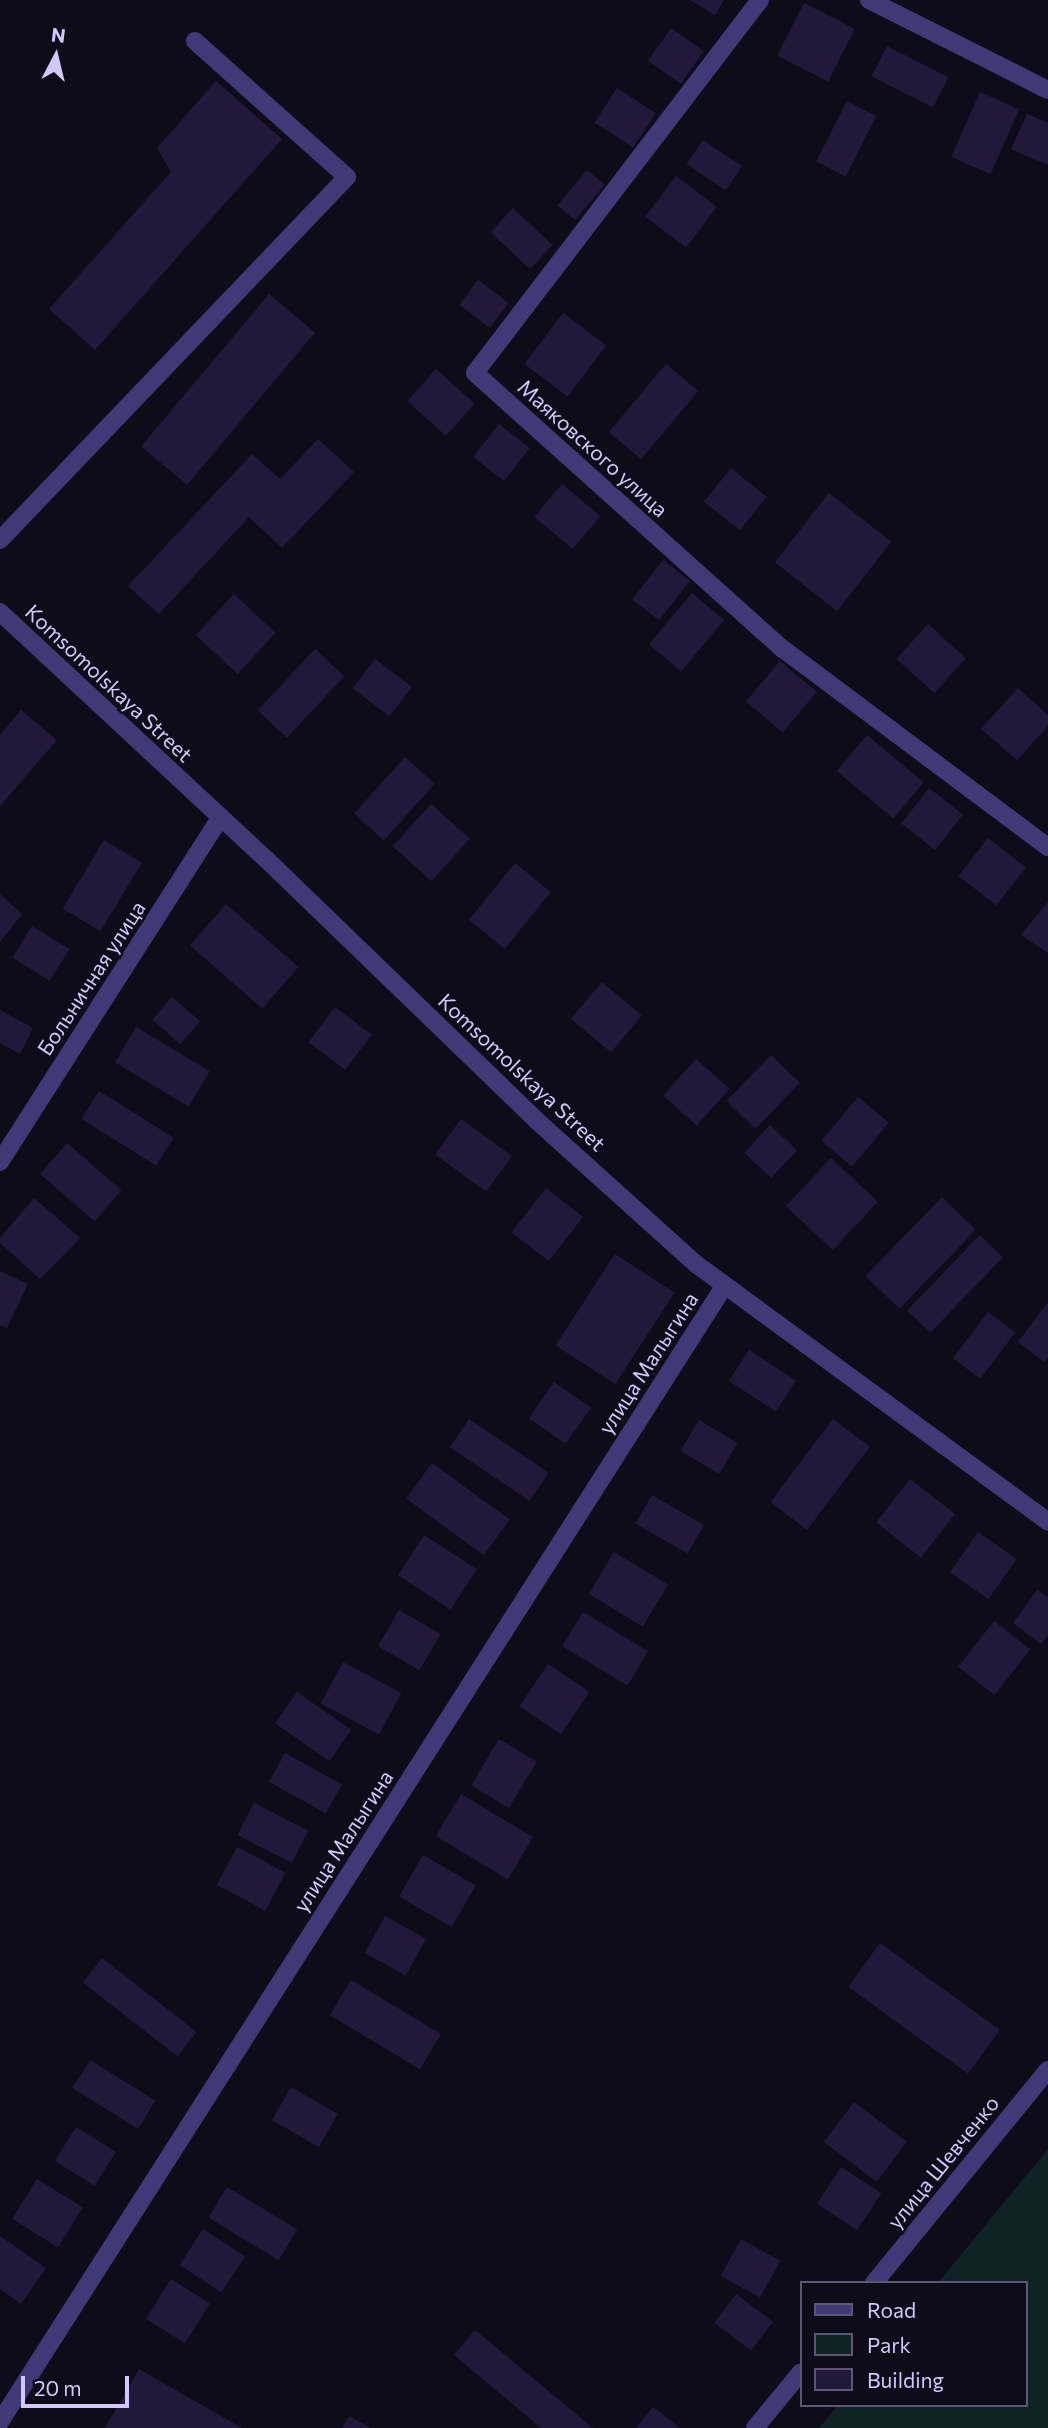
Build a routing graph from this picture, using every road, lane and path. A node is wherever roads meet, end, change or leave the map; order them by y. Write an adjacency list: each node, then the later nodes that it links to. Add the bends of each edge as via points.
1 (760, 0): 8 (street, Маяковского улица, via 475,373 783,649)
2 (869, 0): 4 (street)
3 (195, 41): 5 (street, via 347,177)
4 (1048, 90)
5 (0, 540)
6 (0, 612): 7 (street, Komsomolskaya Street)
7 (220, 818): 9 (street, Больничная улица); 10 (street, Komsomolskaya Street, via 536,1119)
8 (1048, 847)
9 (0, 1162)
10 (725, 1285): 11 (street, Komsomolskaya Street); 15 (street, улица Малыгина)
11 (1048, 1522)
12 (1048, 2070): 13 (street, улица Шевченко)
13 (876, 2281)
14 (800, 2373): 16 (street)
15 (0, 2422)
16 (755, 2428)

